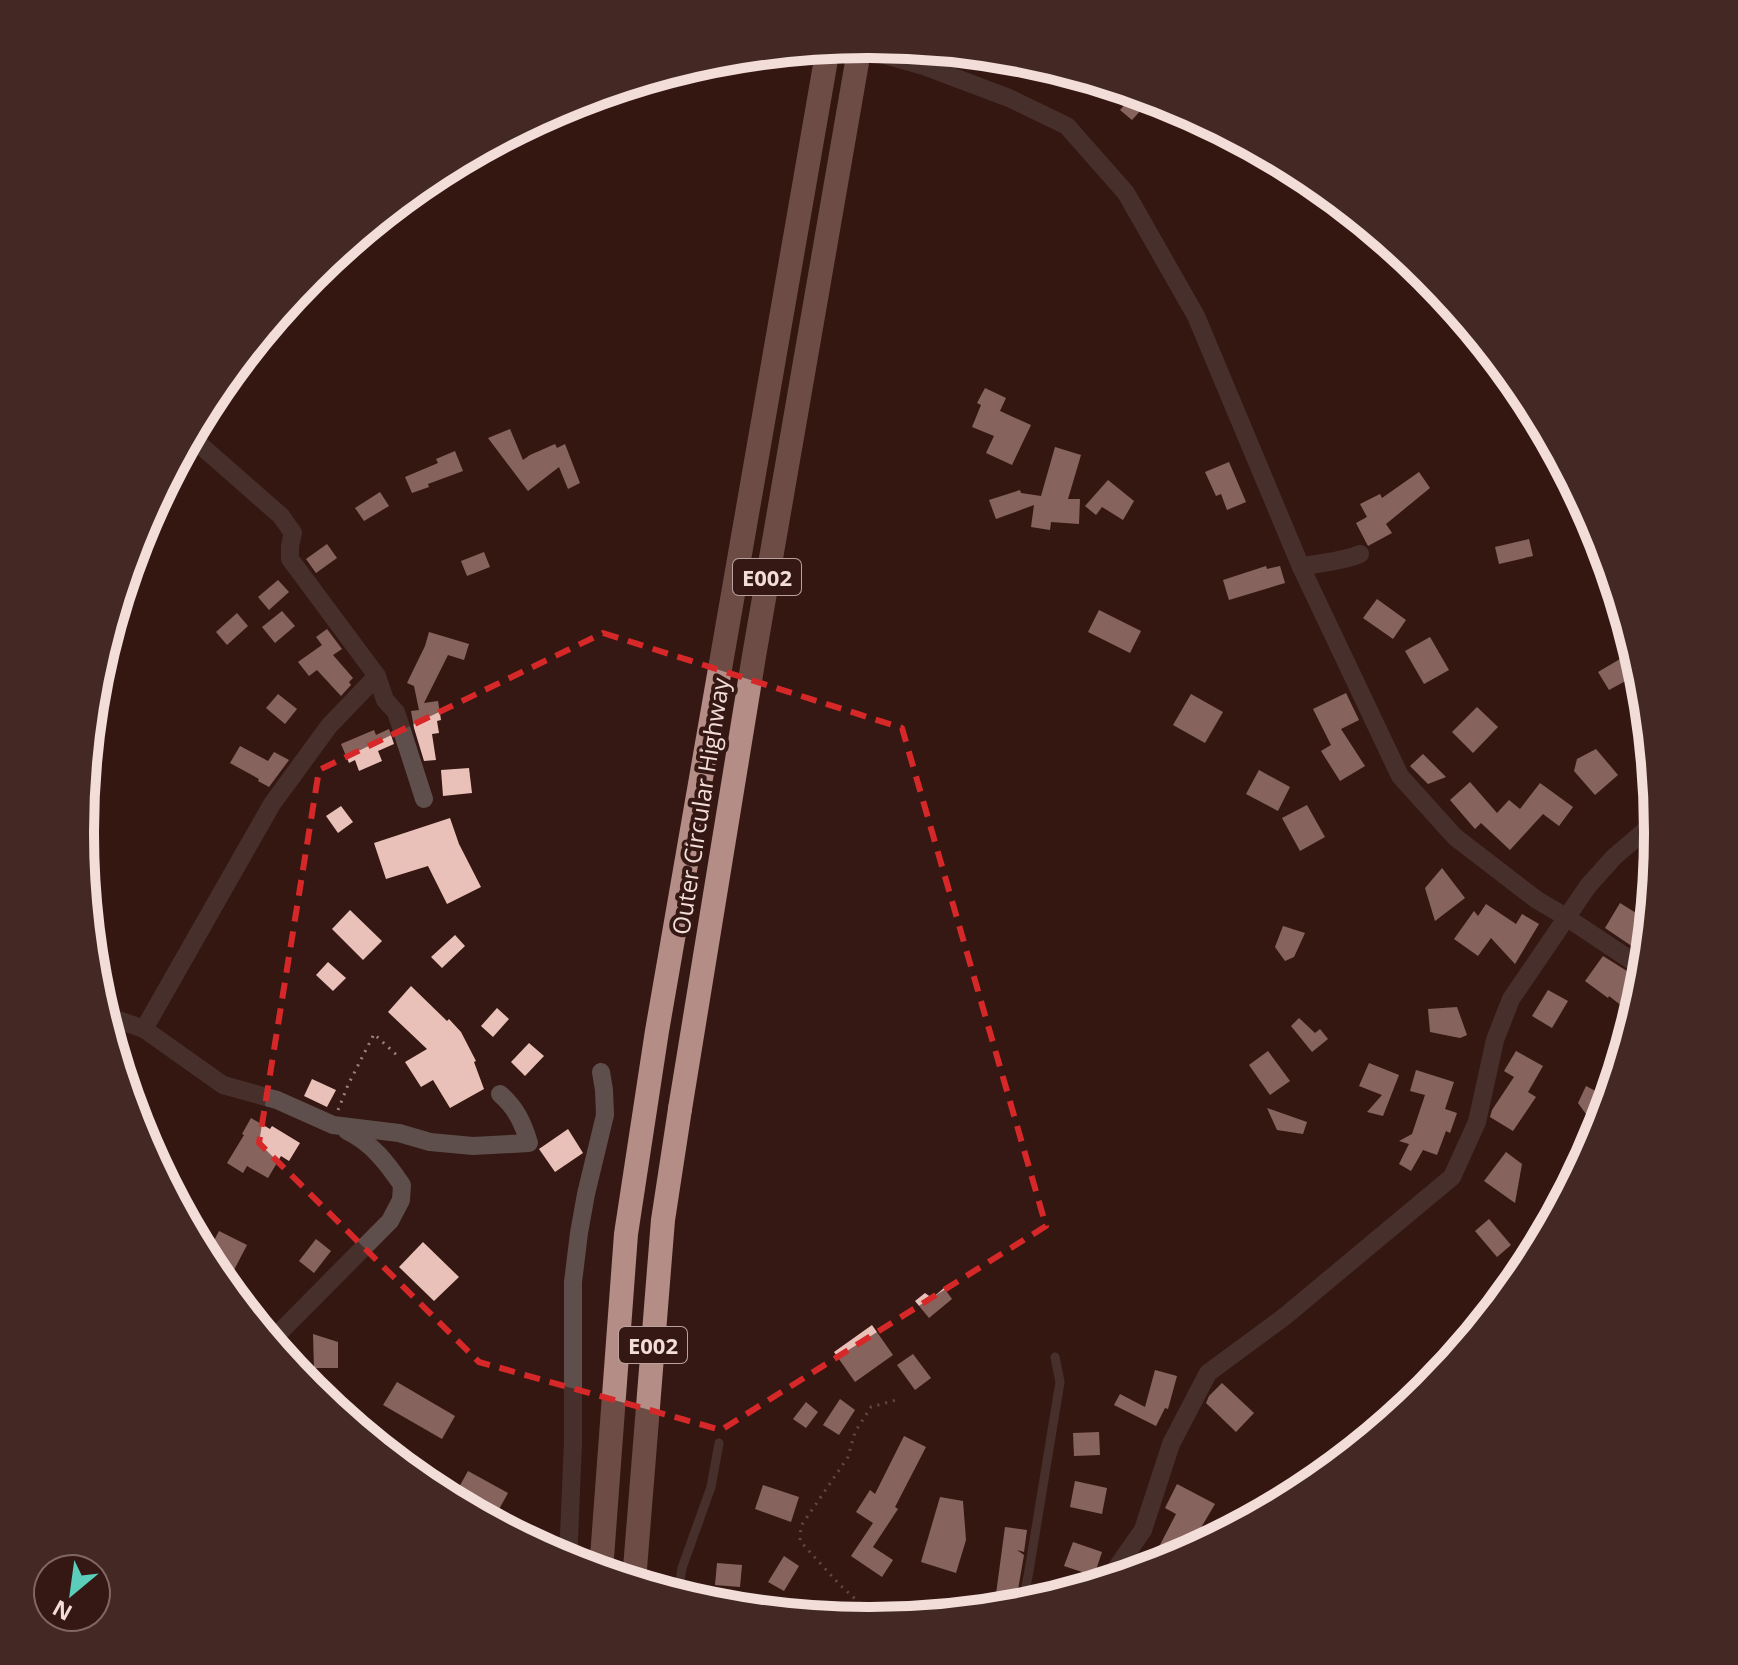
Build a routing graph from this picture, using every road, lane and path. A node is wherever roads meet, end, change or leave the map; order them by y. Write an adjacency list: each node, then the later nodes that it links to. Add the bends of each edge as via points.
1 (858, 58): 25 (highway, Outer Circular Highway / E002, bridge, via 756,640 663,1220)
2 (900, 59): 6 (street, via 1009,98 1067,126 1126,193 1196,316)
3 (826, 60): 23 (highway, Outer Circular Highway / E002, via 626,1234)
4 (198, 445): 7 (street, via 281,516 293,533 290,559)
5 (1360, 554): 6 (street)
6 (1301, 567): 10 (street, via 1400,776 1455,837)
7 (377, 676): 8 (street, via 385,700 396,712); 13 (street, via 329,726 272,804)
8 (424, 799)
9 (1644, 831): 10 (street, via 1614,857)
10 (1566, 917): 11 (street); 24 (street, via 1511,999 1495,1040 1477,1122 1452,1177 1208,1373 1171,1444 1143,1530)
11 (1633, 961)
12 (118, 1020): 13 (street)
13 (144, 1029): 17 (street, via 223,1085 277,1100)
14 (400, 1058): 17 (path, via 374,1034)
15 (601, 1072): 22 (street, via 605,1115 573,1282)
16 (500, 1094): 17 (street, via 523,1122 529,1143 458,1145)
17 (333, 1125): 18 (street, via 362,1139 385,1160 402,1185 401,1200 390,1221)
18 (279, 1333)
19 (1055, 1357): 27 (lane, via 1060,1382)
20 (896, 1400): 28 (path, via 871,1407 855,1432 848,1457 801,1526 800,1541)
21 (719, 1443): 26 (lane, via 711,1487)
22 (569, 1546)
23 (602, 1559)
24 (1118, 1566)
25 (635, 1571)
26 (680, 1583)
27 (1025, 1591)
28 (864, 1607)

